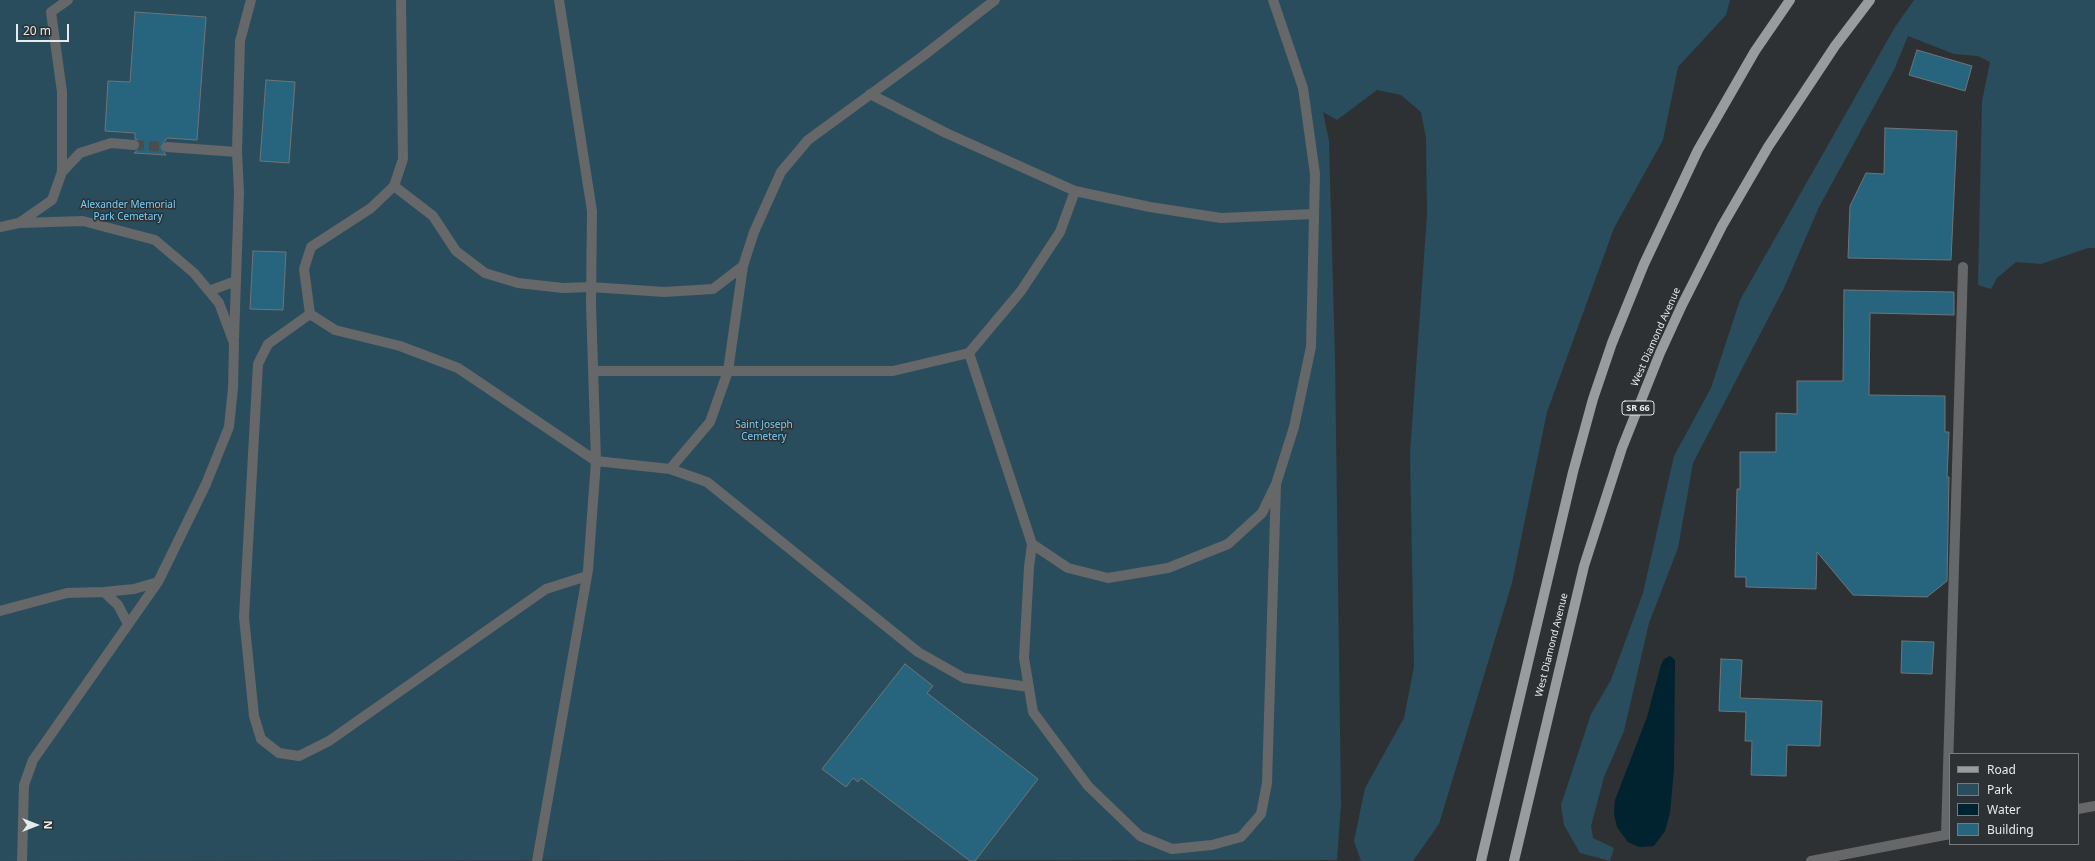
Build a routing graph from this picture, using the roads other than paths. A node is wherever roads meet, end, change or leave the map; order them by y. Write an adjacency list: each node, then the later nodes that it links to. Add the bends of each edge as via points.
1 (68, 0): 13 (street, via 51,12 62,92)
2 (251, 0): 12 (street, via 240,41)
3 (402, 0): 14 (street, via 403,159)
4 (559, 0): 22 (street, via 592,211)
5 (995, 0): 9 (street)
6 (1273, 0): 16 (street, via 1303,88 1315,174)
7 (1790, 0): 46 (main road, West Diamond Avenue, via 1755,51 1698,150 1647,257 1612,344 1593,399 1573,472)
8 (1870, 0): 47 (main road, West Diamond Avenue / SR 66, via 1835,46 1768,147 1722,226 1660,353 1622,448 1584,566)
9 (870, 94): 15 (street, via 946,133); 19 (street, via 808,140 781,172 754,232)
10 (134, 145): 13 (street, via 110,143 80,152)
11 (166, 147): 12 (street)
12 (237, 152): 21 (street, via 239,192)
13 (62, 172): 17 (street, via 52,200)
14 (394, 186): 22 (street, via 433,216 456,251 485,273 518,283 563,288); 24 (street, via 371,208 312,247 304,269)
15 (1075, 191): 16 (street, via 1150,207 1221,218); 26 (street, via 1060,232 1021,292)
16 (1314, 214): 31 (street, via 1311,347 1294,427)
17 (20, 223): 18 (street); 23 (street, via 83,221 155,240 194,273)
18 (0, 227)
19 (743, 266): 22 (street, via 712,289 664,292); 28 (street)
20 (1963, 266): 39 (street)
21 (236, 281): 23 (street); 25 (street)
22 (591, 287): 27 (street)
23 (209, 291): 25 (street, via 219,303)
24 (310, 314): 29 (street, via 335,330 400,346 458,368); 33 (street, via 268,344 258,364 244,616 254,716 261,739 279,753 299,756 330,742 546,588)
25 (234, 343): 34 (street, via 229,427 206,484)
26 (969, 353): 28 (street, via 893,370); 32 (street)
27 (593, 371): 28 (street); 29 (street)
28 (728, 371): 30 (street, via 710,422)
29 (596, 461): 30 (street); 33 (street)
30 (670, 469): 38 (street, via 707,482 918,652 964,678)
31 (1276, 484): 32 (street, via 1262,513 1228,544 1168,568 1108,578 1068,568); 38 (street, via 1267,783 1261,814 1241,837 1212,845 1172,849 1140,836 1088,786 1033,712)
32 (1032, 544): 38 (street, via 1024,658)
33 (587, 576): 45 (street)
34 (158, 582): 35 (street); 37 (street)
35 (104, 592): 36 (street, via 67,593); 37 (street, via 118,605)
36 (0, 611)
37 (128, 624): 44 (street, via 33,760 24,785)
38 (1029, 687)
39 (1950, 753)
40 (1949, 796): 43 (street)
41 (2095, 806): 42 (street)
42 (2079, 809)
43 (1948, 834): 48 (street)
44 (22, 861)
45 (537, 861)
46 (1481, 861)
47 (1514, 861)
48 (1811, 861)

